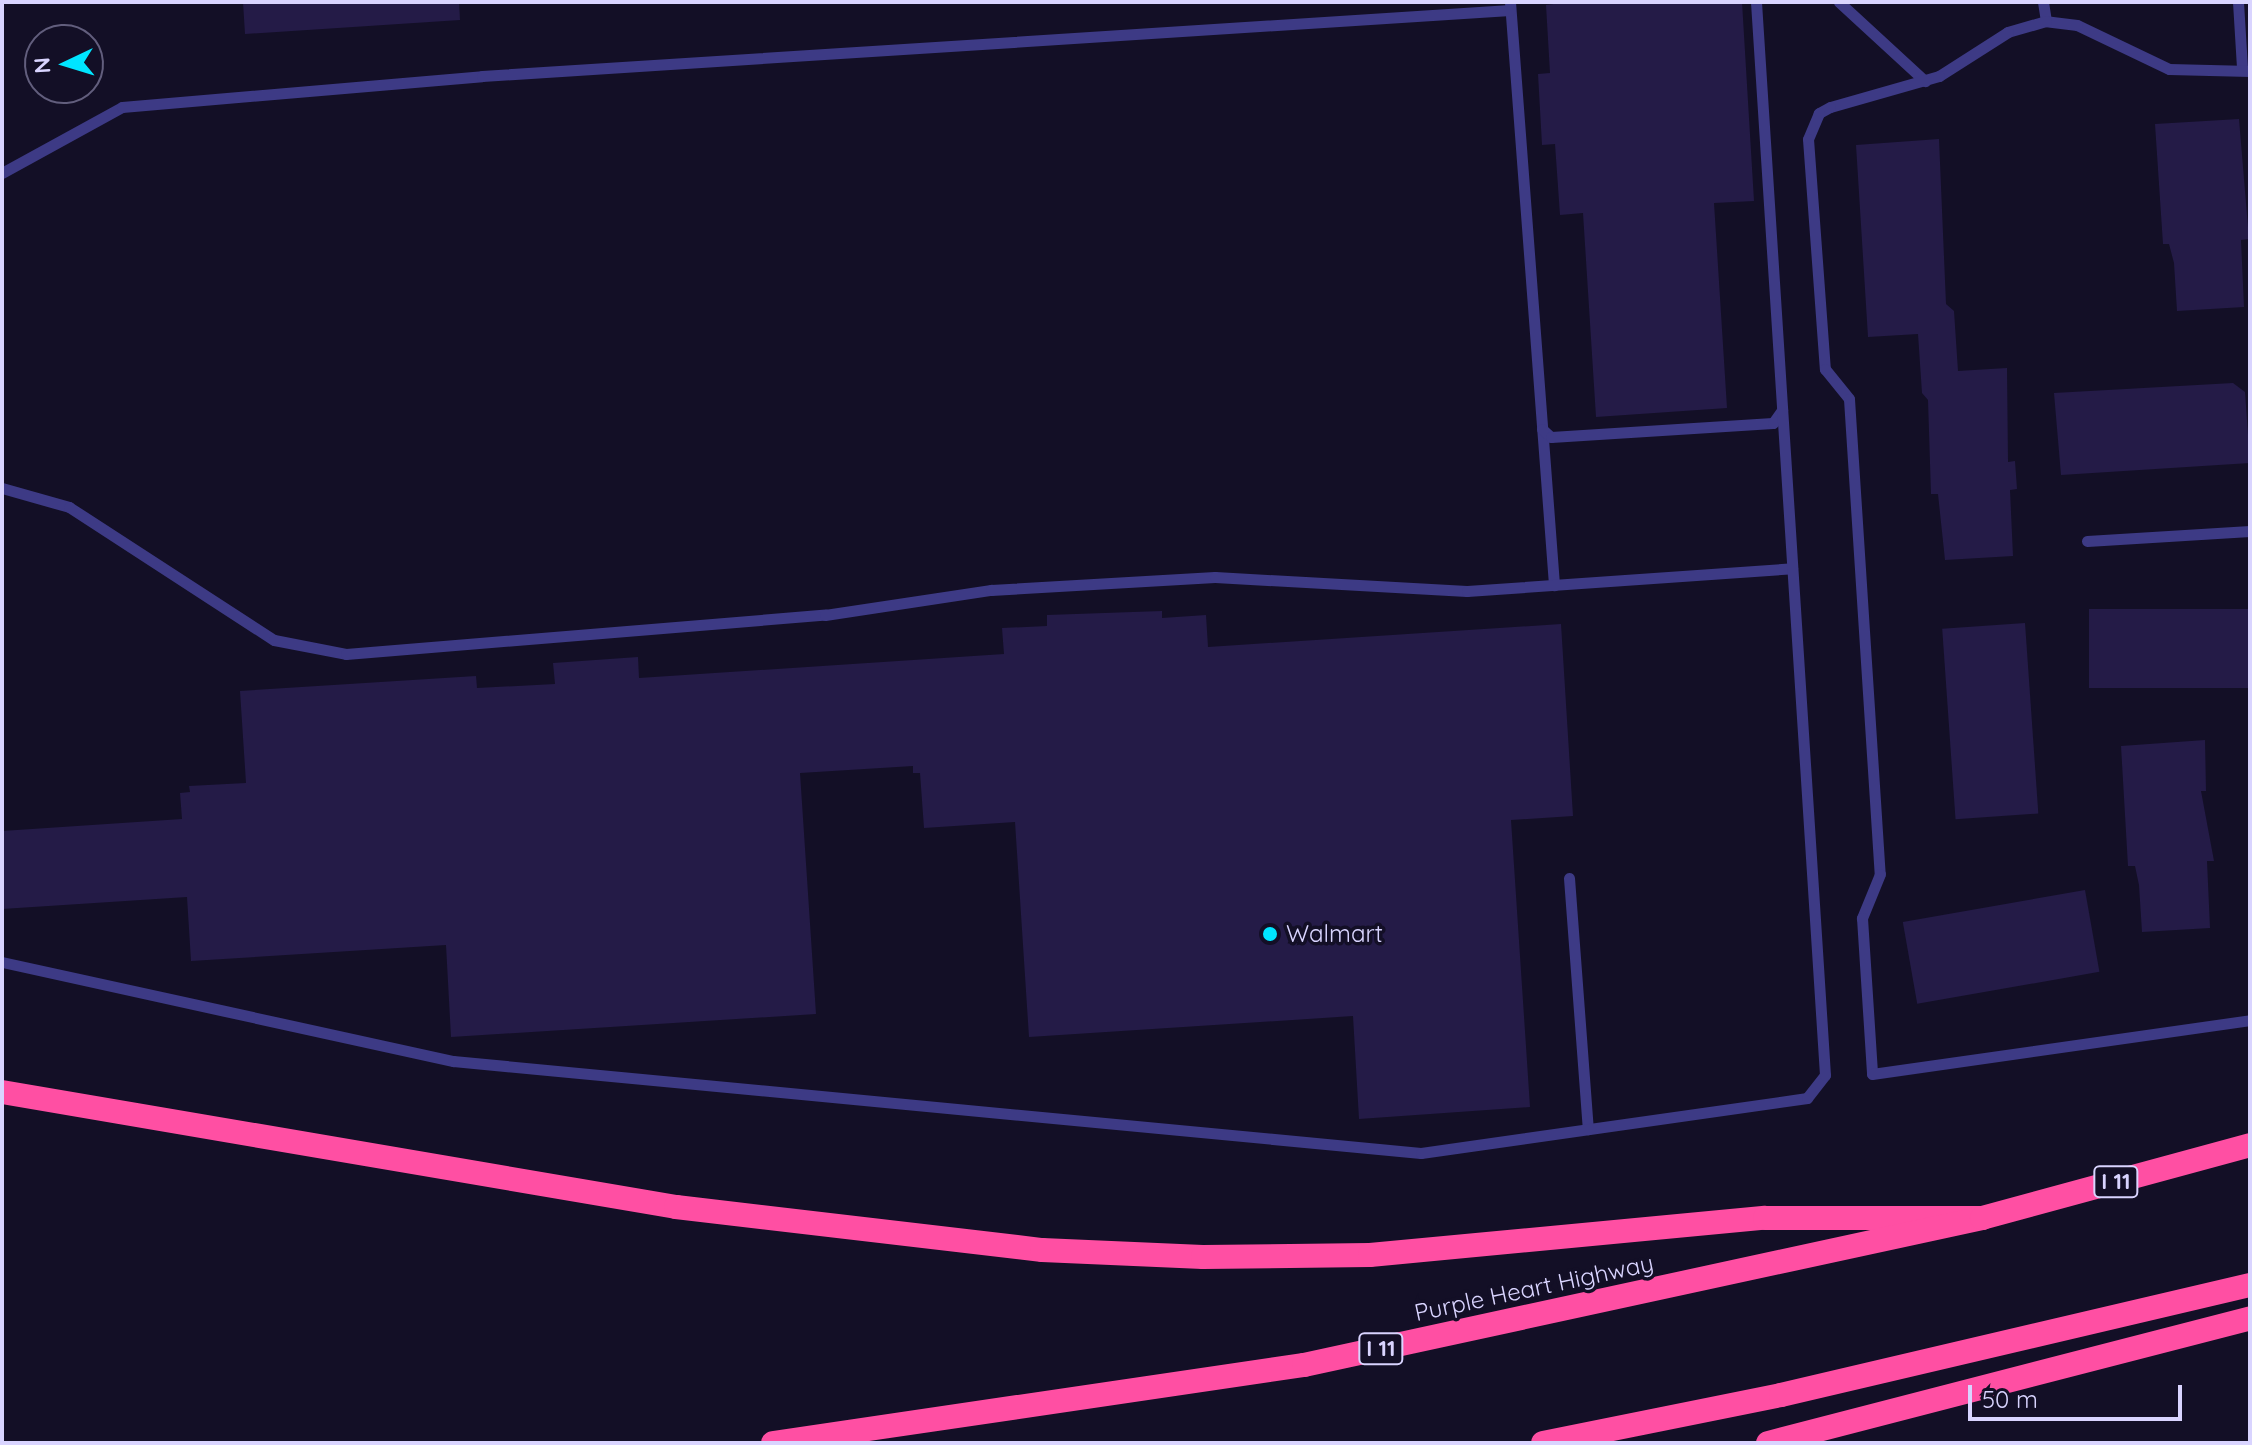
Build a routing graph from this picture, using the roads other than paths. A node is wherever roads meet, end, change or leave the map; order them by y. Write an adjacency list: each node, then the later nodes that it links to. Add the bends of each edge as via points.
1 (1756, 2): 10 (lane)
2 (1839, 2): 8 (lane)
3 (2043, 2): 6 (lane)
4 (2238, 2): 7 (lane)
5 (1510, 6): 9 (lane, via 482,76 122,107); 11 (lane)
6 (2046, 21): 7 (lane, via 2077,25 2169,69); 8 (lane, via 2008,32)
7 (2246, 69)
8 (1925, 81): 19 (lane, via 1830,107 1819,113 1808,139 1825,369 1849,399 1880,874 1862,918 1872,1074)
9 (2, 173)
10 (1782, 410): 11 (lane, via 1773,423 1551,437); 15 (lane)
11 (1542, 429): 16 (lane)
12 (2, 488): 16 (lane, via 69,507 274,640 346,654 825,615 991,590 1215,577 1467,591)
13 (2250, 531): 14 (lane)
14 (2087, 541)
15 (1792, 568): 16 (lane); 21 (lane, via 1825,1075 1807,1098)
16 (1554, 585)
17 (1569, 878): 21 (lane)
18 (2, 962): 21 (lane, via 453,1061 1421,1153)
19 (2250, 1020)
20 (5, 1091): 23 (highway, via 676,1207 1042,1250 1203,1257 1370,1255 1765,1218)
21 (1588, 1129)
22 (2250, 1145): 23 (highway, Purple Heart Highway / I 11)
23 (1982, 1218): 26 (highway, Purple Heart Highway / I 11, via 1304,1365)
24 (2250, 1285): 27 (highway, via 1781,1395)
25 (2250, 1318): 28 (highway)
26 (773, 1443)
27 (1543, 1443)
28 (1768, 1443)

